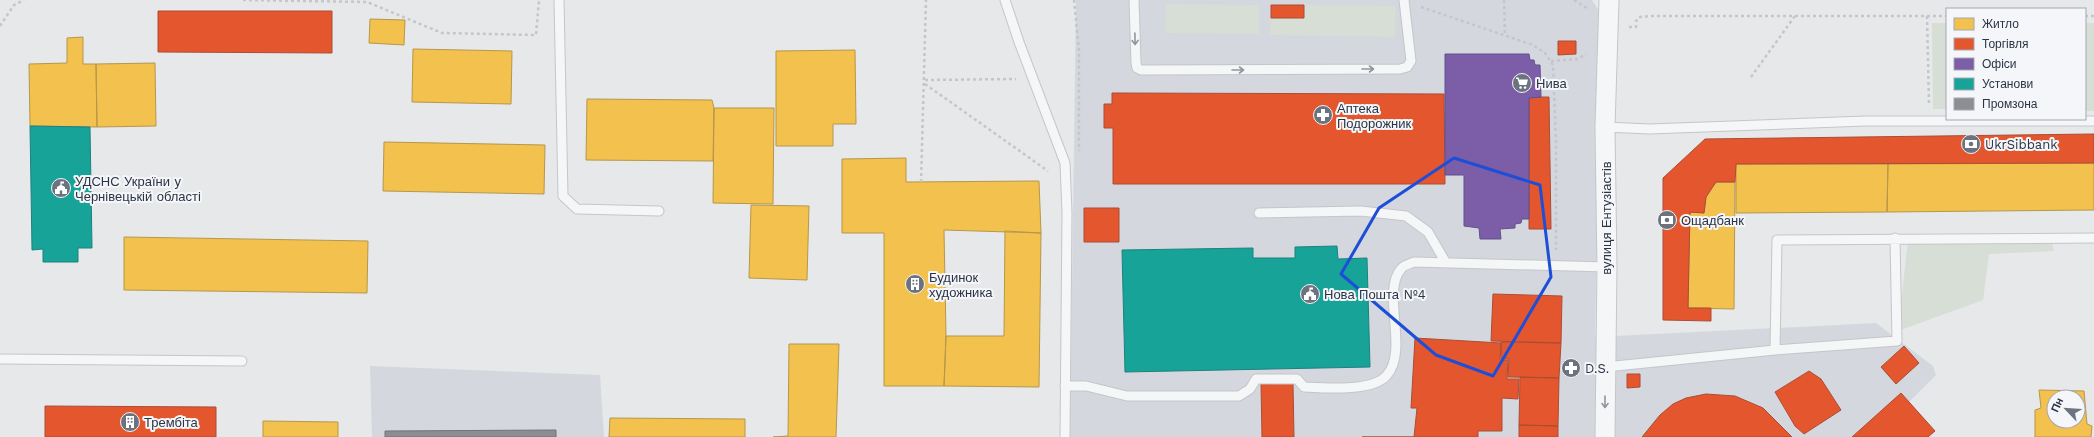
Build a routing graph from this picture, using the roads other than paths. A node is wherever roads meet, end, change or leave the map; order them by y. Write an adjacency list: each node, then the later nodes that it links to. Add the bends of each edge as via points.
1 (559, 0): 8 (lane, via 563,196 577,209)
2 (1005, 0): 18 (lane, via 1065,163)
3 (1134, 0): 4 (lane, one-way to 4, via 1136,63 1137,68 1141,70 1408,67 1411,61)
4 (1404, 0)
5 (1609, 0): 7 (street, вулиця Ентузіастів)
6 (2094, 121): 7 (lane, via 1930,121)
7 (1606, 127): 13 (street, вулиця Ентузіастів)
8 (659, 211)
9 (1259, 213): 12 (lane, via 1361,211 1406,216 1428,232)
10 (1895, 238): 11 (lane); 14 (lane, via 1897,342); 14 (lane, via 1777,240)
11 (2094, 238)
12 (1446, 263): 13 (lane); 18 (lane, via 1414,262 1401,267 1394,279 1395,358 1387,376 1366,386 1335,389 1304,387 1297,379 1256,379 1250,389 1239,396 1127,396 1086,386)
13 (1607, 267): 17 (street, вулиця Ентузіастів)
14 (1775, 350): 17 (lane)
15 (0, 359): 16 (lane)
16 (242, 361)
17 (1605, 366): 20 (street, вулиця Ентузіастів, one-way to 20)
18 (1065, 386): 19 (lane)
19 (1065, 437)
20 (1605, 437)

